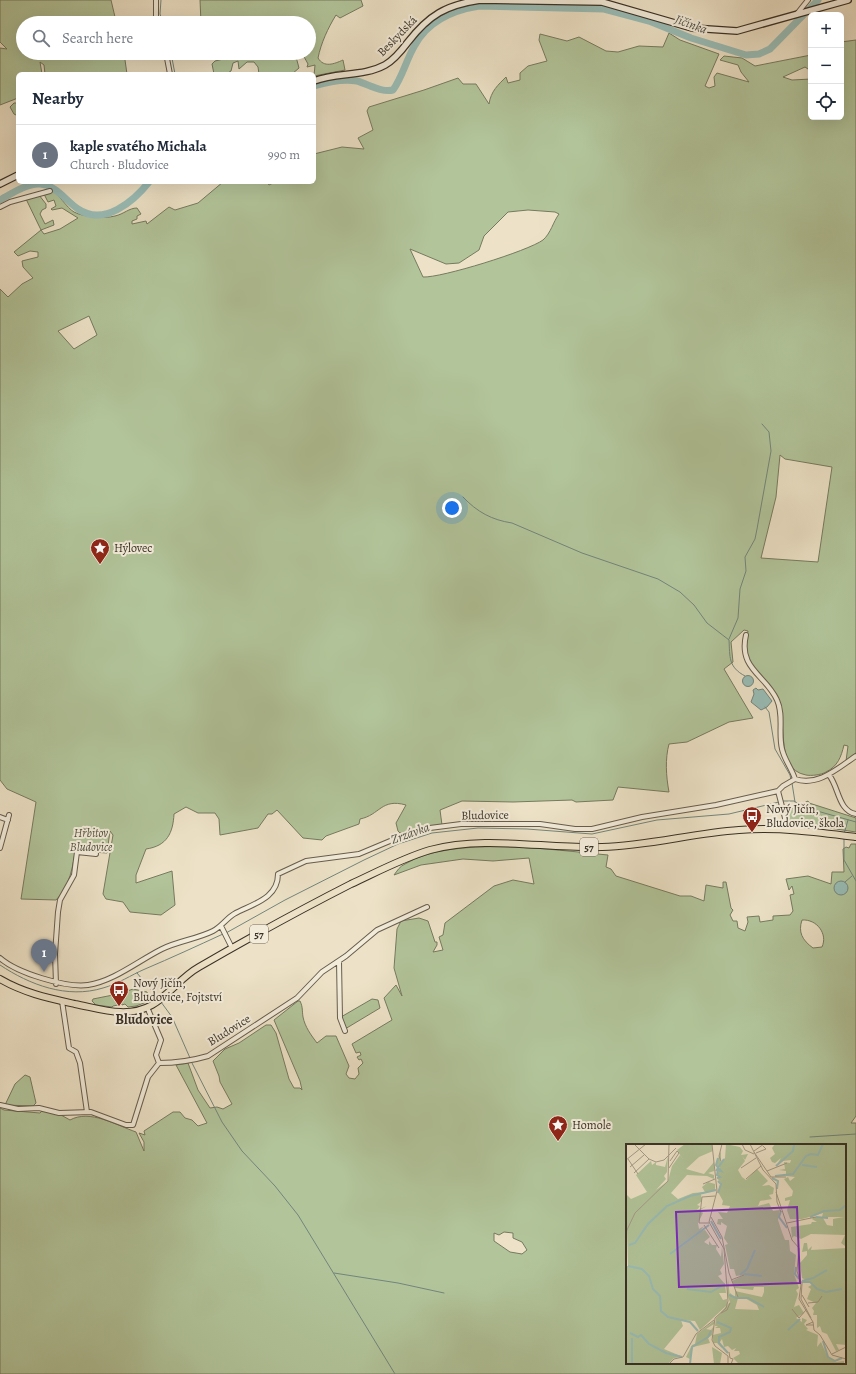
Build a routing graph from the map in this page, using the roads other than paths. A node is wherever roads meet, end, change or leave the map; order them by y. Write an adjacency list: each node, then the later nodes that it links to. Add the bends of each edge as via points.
1 (156, 0): 6 (street)
2 (542, 0): 5 (street, Beskydská, via 602,2 692,28 726,31 741,31); 9 (street, Beskydská, via 480,0 449,6 420,27 386,65 358,74)
3 (808, 0): 5 (street)
4 (848, 0): 5 (street, Beskydská)
5 (798, 14)
6 (156, 16)
7 (167, 60): 8 (street)
8 (170, 72)
9 (316, 80)
10 (16, 176): 11 (street)
11 (0, 184)
12 (50, 191): 13 (street)
13 (0, 207)
14 (746, 635): 17 (street, via 745,654 749,665 778,702 782,750)
15 (856, 756): 16 (street)
16 (829, 775): 17 (street, via 806,782); 19 (street, via 836,783 846,809)
17 (795, 779): 18 (street, Bludovice, via 782,786)
18 (778, 793): 21 (street, via 785,818); 26 (street, Bludovice, via 642,817 592,829 540,824 474,824 422,829 359,854 306,861 278,874 275,887 269,895 225,920)
19 (856, 814)
20 (0, 817): 23 (street, via 8,817)
21 (784, 829): 22 (main road, 57); 27 (main road, 57, via 731,830 641,844 603,847 493,843 437,848 369,875)
22 (856, 837)
23 (0, 848)
24 (96, 854): 31 (street, via 77,852 74,875 60,900 55,954)
25 (428, 908): 29 (street, Bludovice, via 384,925)
26 (222, 927): 27 (street); 31 (street, Bludovice, via 163,948 88,985)
27 (232, 948): 33 (main road, 57, via 188,974 159,1000)
28 (0, 958): 31 (street, Bludovice, via 27,974)
29 (339, 961): 34 (street, via 340,1018); 35 (street, Bludovice, via 322,972 297,998 208,1056 188,1061)
30 (0, 979): 32 (main road, 57, via 29,993)
31 (57, 983)
32 (62, 1001): 33 (main road, 57, via 119,1012 133,1012); 37 (street, via 69,1048 76,1052 81,1067)
33 (146, 1007): 35 (street, via 161,1040 156,1055)
34 (345, 1031)
35 (158, 1063): 37 (street, via 148,1077 133,1125)
36 (0, 1105): 37 (street, via 18,1109 39,1108 59,1113)
37 (87, 1112)

